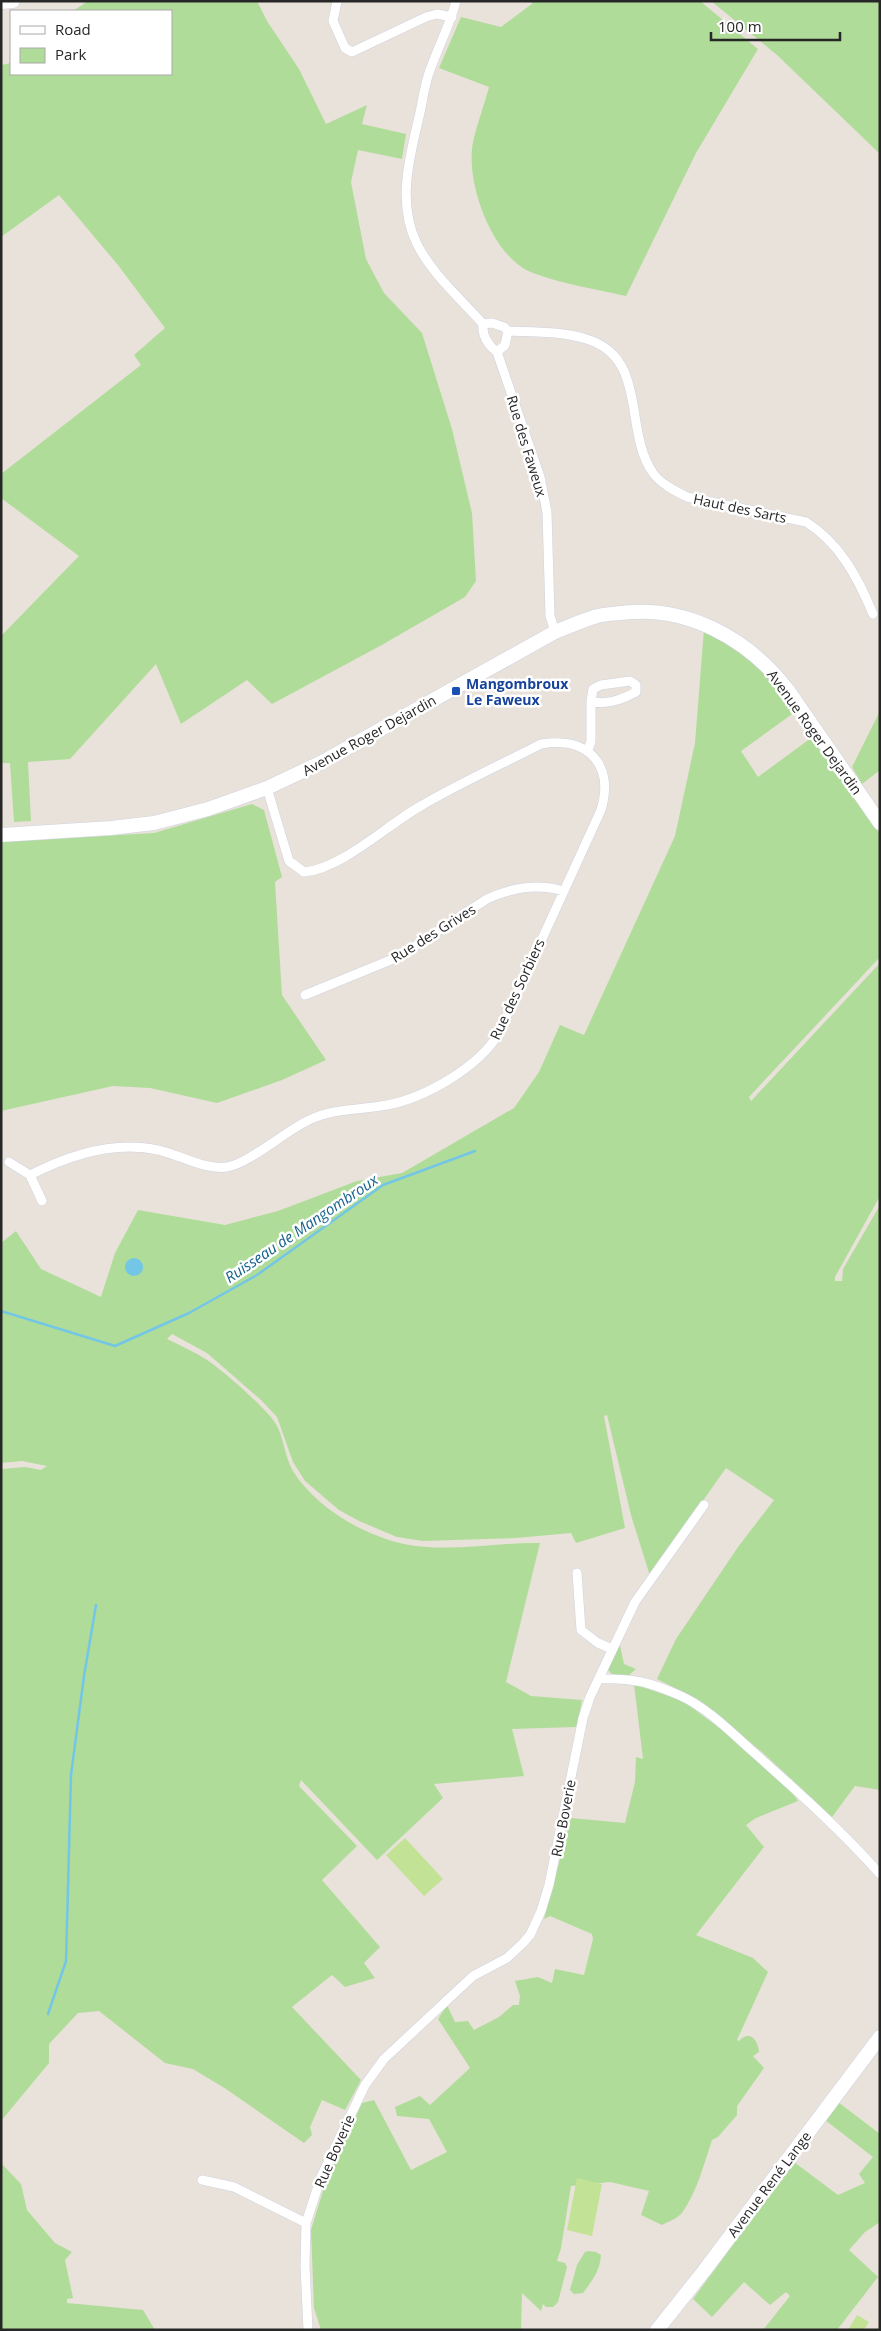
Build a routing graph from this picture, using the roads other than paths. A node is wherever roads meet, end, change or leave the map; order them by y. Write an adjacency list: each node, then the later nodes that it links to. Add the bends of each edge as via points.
1 (13, 1): 4 (main road)
2 (337, 1): 5 (street, via 333,21 345,48 352,52 426,17 437,14)
3 (456, 1): 5 (street)
4 (1, 2)
5 (452, 17): 6 (street, via 428,77 408,163 406,198 410,226 422,251)
6 (483, 324): 7 (street, Haut des Sarts, via 492,323); 8 (street, via 489,345)
7 (508, 331): 8 (street, via 505,345); 9 (street, Haut des Sarts, via 560,334 591,340 610,350 626,373 641,449 653,474 687,497 806,522 820,530 857,576)
8 (497, 352): 10 (street, Rue des Faweux, via 540,477 546,512 550,616)
9 (873, 614)
10 (555, 632): 13 (main road, Avenue Roger Dejardin, via 322,762); 14 (main road, Avenue Roger Dejardin, via 596,616 637,611 680,617 706,624 727,635 774,673)
11 (591, 701): 11 (street, via 599,703 623,698 636,692 636,685 630,680 601,685 593,689); 12 (street)
12 (588, 750): 13 (street, via 559,741 541,744 418,807 337,861 316,871 304,872 288,862); 16 (street, Rue des Sorbiers, via 602,770 605,797)
13 (267, 788): 15 (main road, Avenue Roger Dejardin, via 208,809 154,823)
14 (880, 823)
15 (1, 835)
16 (563, 891): 17 (street, Rue des Grives, via 547,886 501,892 398,956); 19 (street, Rue des Sorbiers, via 493,1043 473,1063 428,1091 388,1105 327,1112 228,1167 214,1167 158,1150 125,1146 79,1155)
17 (305, 995)
18 (9, 1162): 19 (street)
19 (30, 1175): 20 (street)
20 (42, 1201)
21 (704, 1505): 23 (street, Rue Boverie, via 635,1602)
22 (577, 1573): 23 (street, via 581,1630 598,1643)
23 (612, 1648): 24 (street, Rue Boverie)
24 (599, 1679): 25 (street, via 636,1679 695,1704 776,1772); 28 (street, Rue Boverie, via 586,1707 551,1878 530,1935 513,1953 473,1976 374,2071 324,2171)
25 (880, 1874)
26 (880, 2037): 30 (main road, Avenue René Lange)
27 (202, 2180): 28 (street, via 234,2187)
28 (306, 2223): 29 (street, Rue Boverie)
29 (308, 2330)
30 (657, 2330)

